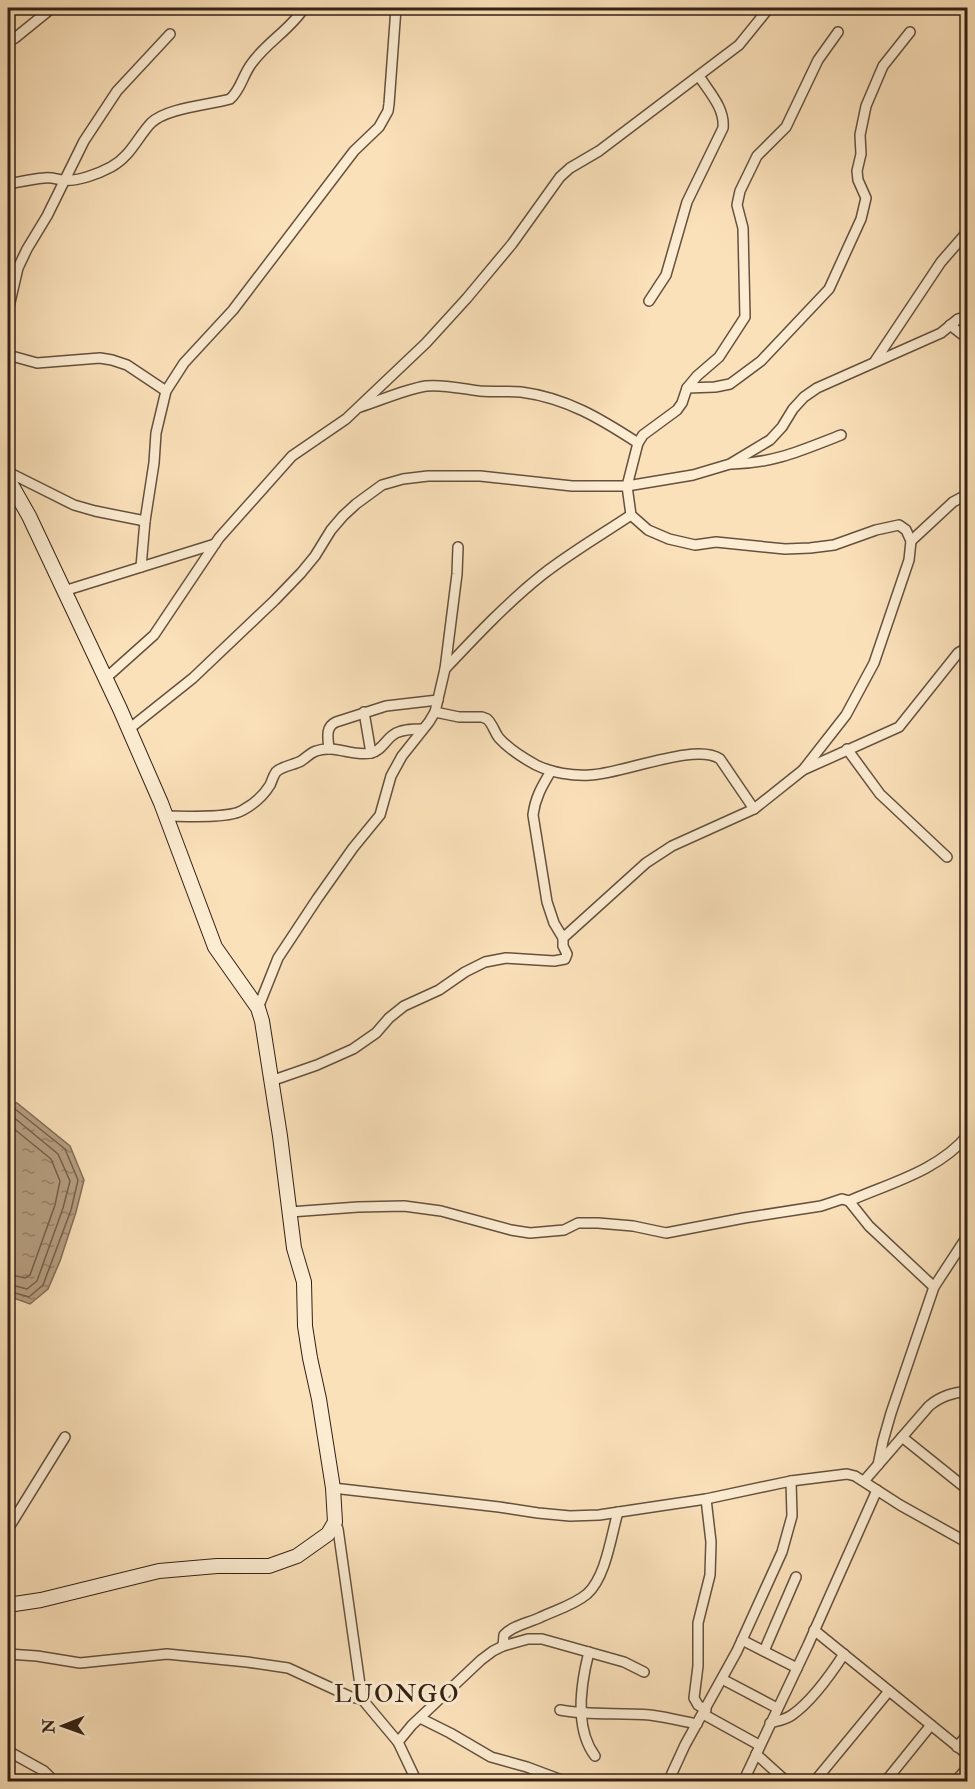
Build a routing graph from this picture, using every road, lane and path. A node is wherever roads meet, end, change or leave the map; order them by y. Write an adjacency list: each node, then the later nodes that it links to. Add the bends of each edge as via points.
1 (52, 8): 8 (street)
2 (304, 8): 10 (street, via 254,60 230,99 164,115 151,124 119,162)
3 (396, 8): 21 (street, via 389,104 379,127 354,151 233,310 184,363)
4 (768, 8): 9 (street, via 739,45)
5 (838, 32): 20 (street, via 818,60 786,127 757,156 740,191 737,205 743,228 745,317 719,357)
6 (910, 32): 20 (street, via 883,66 866,106 857,171 866,198 861,219 829,289 761,361 730,384)
7 (170, 34): 10 (street, via 117,91)
8 (8, 42)
9 (699, 76): 13 (street, via 718,104 723,128 687,202 666,275); 22 (street, via 560,177 467,298)
10 (64, 180): 11 (street, via 44,178); 14 (street, via 18,268)
11 (8, 184)
12 (968, 231): 19 (street, via 941,262)
13 (649, 301)
14 (8, 311)
15 (968, 316): 16 (street)
16 (950, 325): 17 (street); 19 (street, via 941,333)
17 (968, 339)
18 (8, 355): 21 (street, via 37,363 112,360 127,365)
19 (874, 363): 25 (street, via 804,397 770,440)
20 (687, 388): 24 (street, via 677,410)
21 (166, 391): 31 (street, via 156,433)
22 (358, 408): 24 (street, via 429,386 522,392 584,411); 33 (street, via 292,456)
23 (841, 435): 25 (street, via 782,458)
24 (638, 443): 28 (street)
25 (730, 464): 28 (street, via 693,475)
26 (8, 472): 31 (street, via 74,505)
27 (8, 479): 36 (street)
28 (627, 486): 30 (street); 43 (street, via 428,476 404,478 382,486 337,523 315,556 193,678)
29 (968, 494): 32 (street, via 953,502)
30 (631, 515): 32 (street, via 648,530 695,545 716,542 810,548 834,545 899,525); 38 (street, via 515,598)
31 (145, 521): 35 (street)
32 (910, 541): 48 (street, via 909,560 874,663 846,715)
33 (215, 544): 35 (street); 39 (street, via 154,635)
34 (458, 547): 38 (street)
35 (141, 567): 36 (street)
36 (64, 591): 39 (street)
37 (968, 647): 46 (street, via 957,653 899,727)
38 (445, 669): 40 (street)
39 (106, 678): 43 (street)
40 (438, 700): 41 (street); 42 (street)
41 (364, 712): 45 (street, via 331,724); 47 (street)
42 (435, 712): 44 (street); 49 (street, via 487,719 498,736 520,756)
43 (129, 729): 51 (street)
44 (423, 729): 47 (street, via 396,733); 54 (street, via 391,776 380,815 278,958)
45 (329, 749): 47 (street); 51 (street, via 278,770 265,793 242,811)
46 (847, 749): 48 (street); 52 (street, via 880,794)
47 (371, 753)
48 (803, 770): 50 (street)
49 (551, 771): 50 (street, via 591,775 705,753 720,759); 53 (street, via 540,789 533,815 547,902)
50 (754, 809): 53 (street, via 672,846 646,863)
51 (165, 816): 54 (street, via 215,947)
52 (947, 857)
53 (563, 938): 55 (street, via 565,959 554,962 506,958 485,962 404,1006 353,1049)
54 (258, 1008): 55 (street)
55 (271, 1080): 58 (street)
56 (968, 1135): 57 (street, via 934,1165)
57 (849, 1201): 58 (street, via 842,1199 666,1233 633,1226 578,1223 564,1230 530,1233 404,1206); 60 (street, via 869,1226)
58 (290, 1212): 67 (street, via 294,1248 304,1282 305,1326)
59 (968, 1235): 60 (street)
60 (934, 1287): 64 (street, via 891,1413)
61 (968, 1391): 63 (street, via 939,1397)
62 (64, 1437): 72 (street)
63 (902, 1437): 64 (street); 69 (street)
64 (878, 1465): 66 (street)
65 (791, 1481): 66 (street, via 847,1474); 70 (street); 79 (street, via 788,1535)
66 (864, 1481): 68 (street)
67 (333, 1488): 71 (street, via 570,1516); 73 (street)
68 (877, 1490): 75 (street); 78 (street)
69 (968, 1490)
70 (706, 1499): 71 (street); 92 (street, via 710,1575 698,1623 694,1698)
71 (618, 1512): 80 (street, via 596,1583 575,1601 513,1628 504,1635)
72 (11, 1515): 74 (street)
73 (335, 1522): 77 (street, via 328,1534 284,1562 159,1571); 89 (street)
74 (8, 1529)
75 (968, 1543)
76 (796, 1577): 81 (street)
77 (8, 1605)
78 (814, 1630): 84 (street); 85 (street)
79 (742, 1640): 81 (street); 87 (street)
80 (503, 1646): 82 (street, via 542,1639); 94 (street, via 481,1660)
81 (764, 1651): 85 (street)
82 (589, 1652): 86 (street); 93 (street)
83 (8, 1654): 89 (street, via 80,1663 167,1654 247,1662 288,1668)
84 (844, 1654): 88 (street); 95 (street, via 829,1677 798,1710)
85 (797, 1668): 90 (street)
86 (645, 1672)
87 (722, 1679): 90 (street); 92 (street)
88 (889, 1691): 97 (street); 112 (street)
89 (362, 1699): 99 (street)
90 (777, 1708): 95 (street)
91 (560, 1710): 93 (street)
92 (704, 1712): 96 (street); 101 (street)
93 (582, 1714): 96 (street, via 652,1716); 104 (street, via 585,1739)
94 (420, 1718): 99 (street); 108 (street, via 490,1757)
95 (770, 1723): 101 (street)
96 (698, 1724): 109 (street)
97 (931, 1725): 100 (street); 113 (street)
98 (968, 1734): 100 (street)
99 (398, 1742): 107 (street)
100 (957, 1747): 103 (street)
101 (758, 1750): 110 (street); 111 (street)
102 (8, 1751): 106 (street, via 44,1771)
103 (968, 1755)
104 (595, 1756)
105 (968, 1767): 114 (street)
106 (55, 1782)
107 (417, 1782)
108 (567, 1782)
109 (668, 1782)
110 (743, 1782)
111 (787, 1782)
112 (814, 1782)
113 (885, 1782)
114 (955, 1782)

